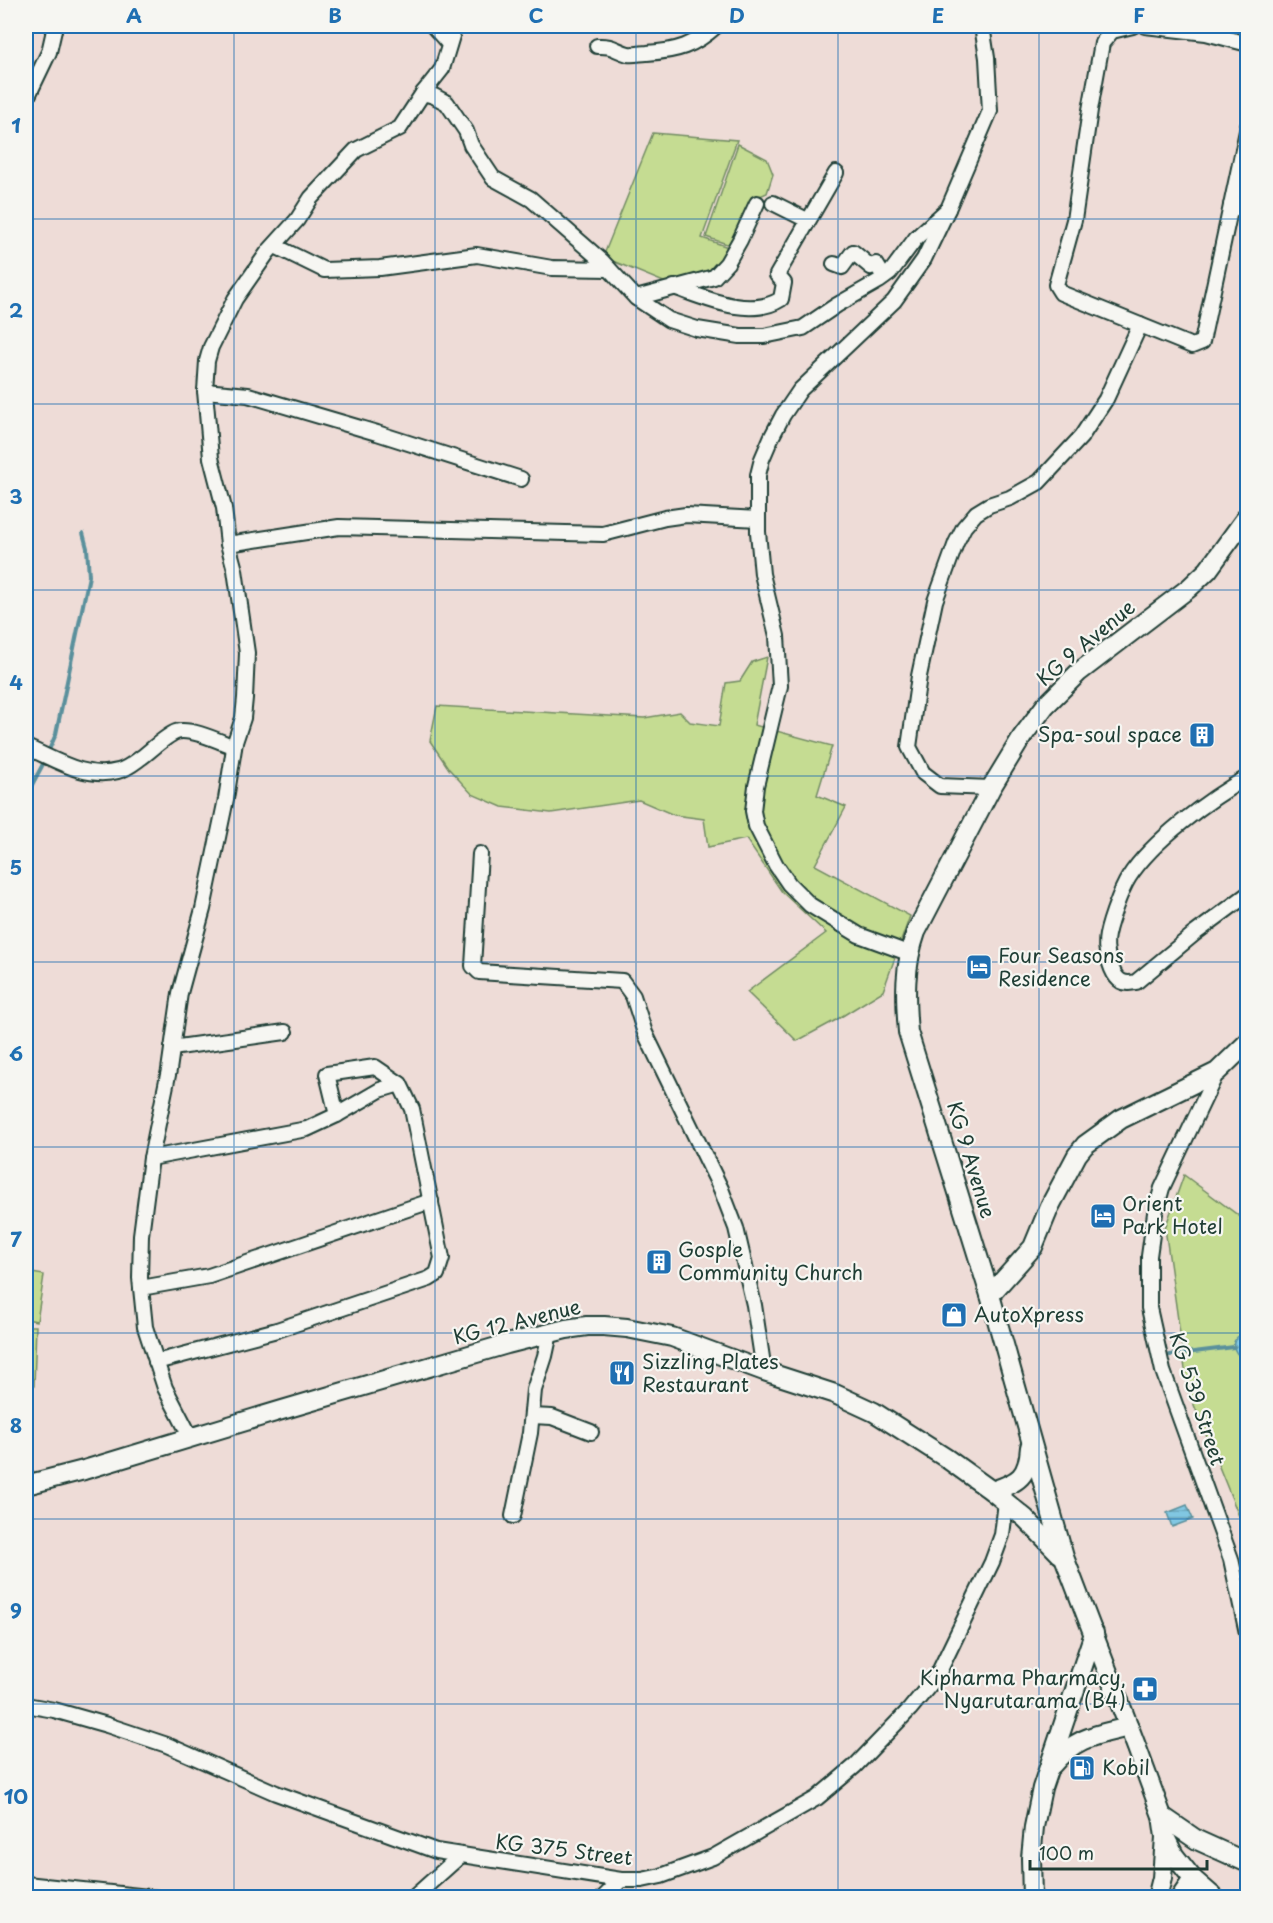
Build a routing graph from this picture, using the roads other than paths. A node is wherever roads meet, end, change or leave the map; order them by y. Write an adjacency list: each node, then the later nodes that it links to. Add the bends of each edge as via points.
1 (55, 26): 12 (street, via 49,52)
2 (433, 26): 8 (street)
3 (455, 26): 8 (street)
4 (716, 26): 10 (street, via 687,47 658,52 630,54 609,45)
5 (982, 26): 18 (street, via 990,111)
6 (1133, 26): 27 (street, via 1112,31 1102,43 1074,220 1056,285 1061,293)
7 (1145, 26): 9 (street, via 1206,33)
8 (449, 44): 11 (street, via 442,69)
9 (1248, 44)
10 (597, 46)
11 (423, 93): 21 (street, via 400,128 356,150 311,198); 23 (street, via 447,103 493,178 531,199)
12 (26, 100)
13 (1248, 126): 17 (street)
14 (836, 173): 20 (street)
15 (757, 203): 25 (street, via 736,248 714,277)
16 (773, 203): 20 (street)
17 (1231, 205): 19 (street); 27 (street, via 1202,342 1192,346)
18 (948, 209): 24 (street, via 916,238); 31 (street, via 924,259 894,301 800,390 783,415 758,474)
19 (1248, 212)
20 (807, 220): 25 (street, via 777,275 784,283 781,299 773,304 745,307 721,303)
21 (275, 246): 23 (street, via 324,270 380,268 477,255 552,268); 28 (street, via 236,299 211,347)
22 (834, 264): 24 (street, via 842,267 853,252 871,267 876,264)
23 (609, 269): 26 (street)
24 (884, 277): 26 (street, via 803,328 764,336 697,329 669,320)
25 (674, 287): 26 (street)
26 (636, 298)
27 (1140, 325): 36 (street, via 1106,399 1081,437 1039,482 976,513 964,527 935,601 909,747 923,773 940,786)
28 (205, 391): 29 (street, via 248,395); 32 (street, via 211,458 224,508)
29 (521, 478)
30 (1248, 515): 36 (main road, KG 9 Avenue, via 1208,570 1079,672 1045,706)
31 (758, 519): 32 (street, via 686,515 603,534 339,527); 39 (street, via 762,574 777,636 780,686 756,786 756,826 776,865 810,905 860,935)
32 (228, 544): 34 (street, via 247,653 243,718)
33 (26, 747): 34 (street, via 80,772 110,773 125,769 176,732 191,732)
34 (234, 747): 42 (street, via 203,909 180,993)
35 (1248, 777): 38 (street, via 1155,846 1128,878 1105,941 1106,954 1119,981 1136,982)
36 (992, 788): 39 (main road, KG 9 Avenue)
37 (480, 854): 52 (street, via 473,966 479,972 622,981 633,996 645,1033 717,1180 736,1228)
38 (1248, 894)
39 (908, 953): 49 (main road, KG 9 Avenue, via 904,992 908,1032)
40 (285, 1032): 42 (street)
41 (1248, 1042): 43 (main road)
42 (172, 1048): 46 (street)
43 (1217, 1072): 49 (main road, via 1121,1119 1085,1145 1050,1206 1033,1247); 64 (street, KG 539 Street, via 1162,1188 1149,1256 1149,1308 1163,1371 1231,1559)
44 (400, 1084): 45 (street, via 380,1090); 45 (street, via 375,1067 327,1074); 47 (street, via 412,1109)
45 (337, 1115): 46 (street, via 307,1129)
46 (151, 1158): 48 (street, via 141,1235)
47 (431, 1200): 48 (street, via 209,1276); 51 (street, via 442,1258 437,1274 429,1279 277,1330)
48 (141, 1288): 51 (street, via 144,1326)
49 (990, 1295): 56 (main road, KG 9 Avenue)
50 (550, 1333): 52 (main road, KG 12 Avenue, via 587,1326 627,1328 672,1337); 53 (street, via 534,1390); 55 (main road, KG 12 Avenue)
51 (156, 1362): 55 (street)
52 (764, 1371): 58 (main road, KG 12 Avenue, via 835,1394 874,1412)
53 (532, 1416): 54 (street, via 560,1419); 60 (street)
54 (591, 1431)
55 (191, 1438): 57 (main road, KG 12 Avenue)
56 (1031, 1442): 58 (main road, via 1024,1474); 59 (main road, KG 9 Avenue)
57 (26, 1485)
58 (999, 1496): 61 (main road, KG 12 Avenue); 73 (street, KG 375 Street, via 1002,1535 937,1676 861,1760 817,1797 713,1857 661,1876)
59 (1050, 1514): 61 (main road); 62 (main road, KG 9 Avenue)
60 (513, 1516)
61 (1024, 1518): 62 (main road, KG 12 Avenue)
62 (1064, 1557): 63 (main road, KG 9 Avenue)
63 (1094, 1633): 66 (main road, KG 9 Avenue); 67 (main road)
64 (1248, 1638)
65 (26, 1705): 70 (street, KG 375 Street, via 167,1745 276,1793 436,1851)
66 (1129, 1727): 67 (main road, via 1078,1742 1064,1750); 68 (main road, KG 9 Avenue)
67 (1048, 1770): 78 (main road, via 1030,1858)
68 (1162, 1816): 69 (main road, KG 9 Avenue); 71 (main road, via 1197,1840)
69 (1165, 1837): 72 (main road, KG 9 Avenue); 79 (main road)
70 (460, 1856): 73 (street, KG 375 Street); 76 (street)
71 (1248, 1863)
72 (1193, 1879): 80 (main road); 81 (main road, KG 9 Avenue)
73 (621, 1880): 77 (street)
74 (26, 1884): 75 (street)
75 (158, 1898)
76 (413, 1898)
77 (603, 1898)
78 (1032, 1898)
79 (1157, 1898)
80 (1180, 1898)
81 (1215, 1898)

